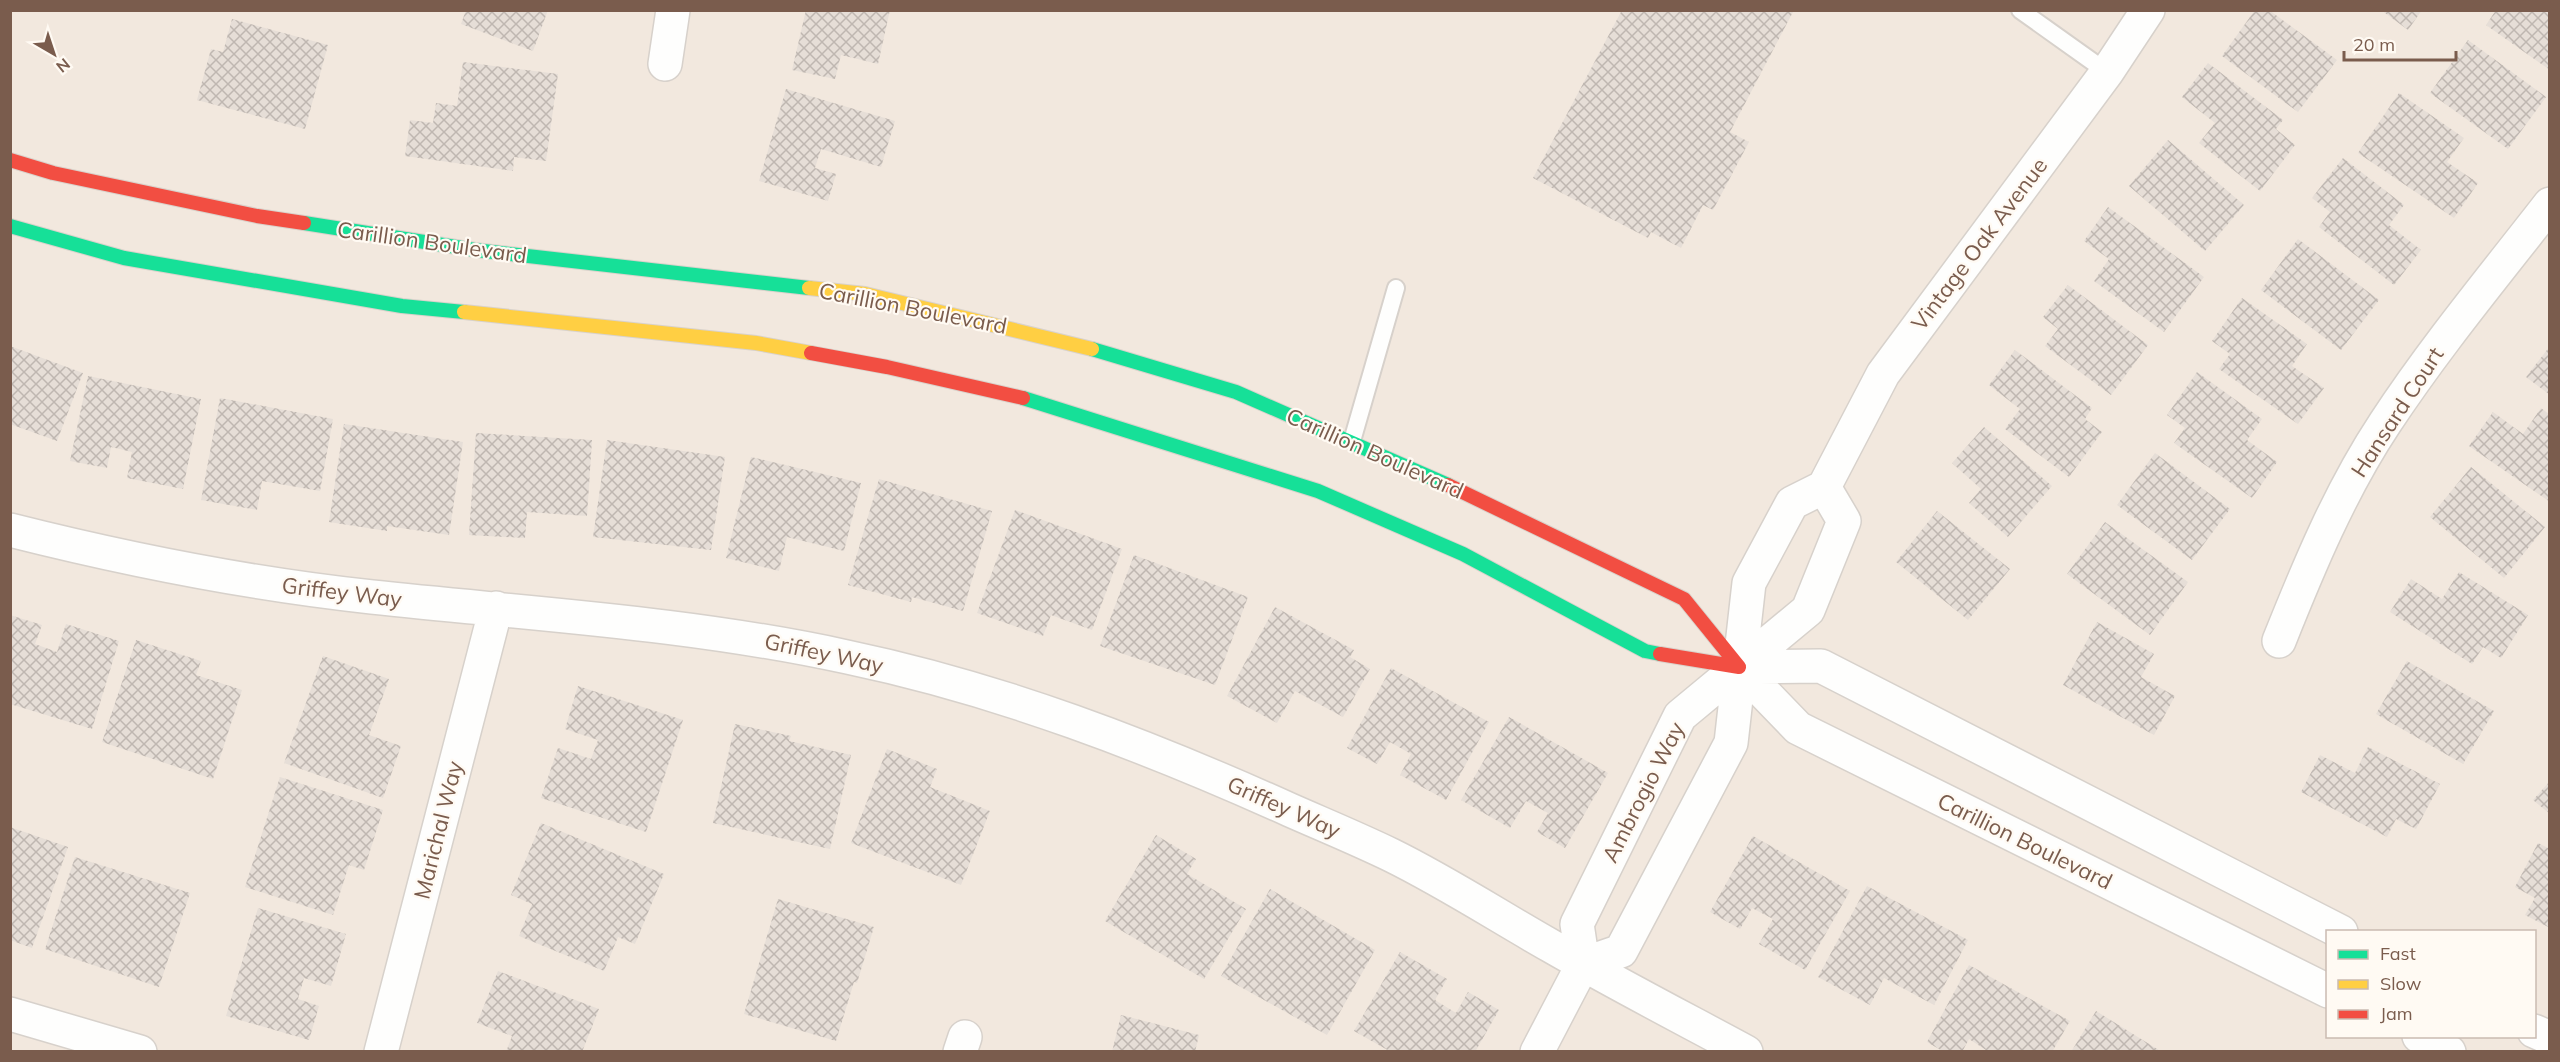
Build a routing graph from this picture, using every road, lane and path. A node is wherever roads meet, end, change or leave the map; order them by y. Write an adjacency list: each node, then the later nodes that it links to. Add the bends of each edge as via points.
1 (673, 10): 4 (street)
2 (2020, 10): 5 (lane)
3 (2148, 10): 5 (street, Vintage Oak Avenue)
4 (665, 63)
5 (2107, 72): 11 (street, Vintage Oak Avenue, via 1883,374)
6 (10, 160): 10 (street, Carillion Boulevard, via 53,173 257,216 475,250 865,294 1064,340 1236,392)
7 (2550, 204): 14 (street, Hansard Court, via 2436,350 2384,425 2338,503)
8 (10, 226): 15 (street, via 124,258 284,287 402,306 756,343 887,366 1024,398 1317,491 1463,554 1645,651)
9 (1396, 288): 10 (lane)
10 (1352, 441): 15 (street, Carillion Boulevard, via 1684,599)
11 (1824, 487): 15 (street, via 1792,503 1749,583); 15 (street, via 1844,521 1808,610)
12 (10, 530): 13 (street, Griffey Way, via 251,581)
13 (496, 608): 17 (street, Griffey Way, via 760,639 960,686 1092,728 1232,784 1393,856); 24 (street, Marichal Way)
14 (2279, 641)
15 (1739, 667): 16 (street, via 1821,666); 17 (street, Ambrogio Way, via 1680,716 1577,924); 17 (street, via 1731,743 1620,951); 18 (street, Carillion Boulevard, via 1798,728)
16 (2336, 930)
17 (1583, 964): 25 (street); 26 (street, Griffey Way)
18 (2326, 990)
19 (10, 1014): 23 (street)
20 (2536, 1031): 22 (street)
21 (2423, 1038): 27 (street)
22 (2550, 1038)
23 (140, 1052)
24 (381, 1052)
25 (1537, 1052)
26 (1746, 1052)
27 (2449, 1052)

